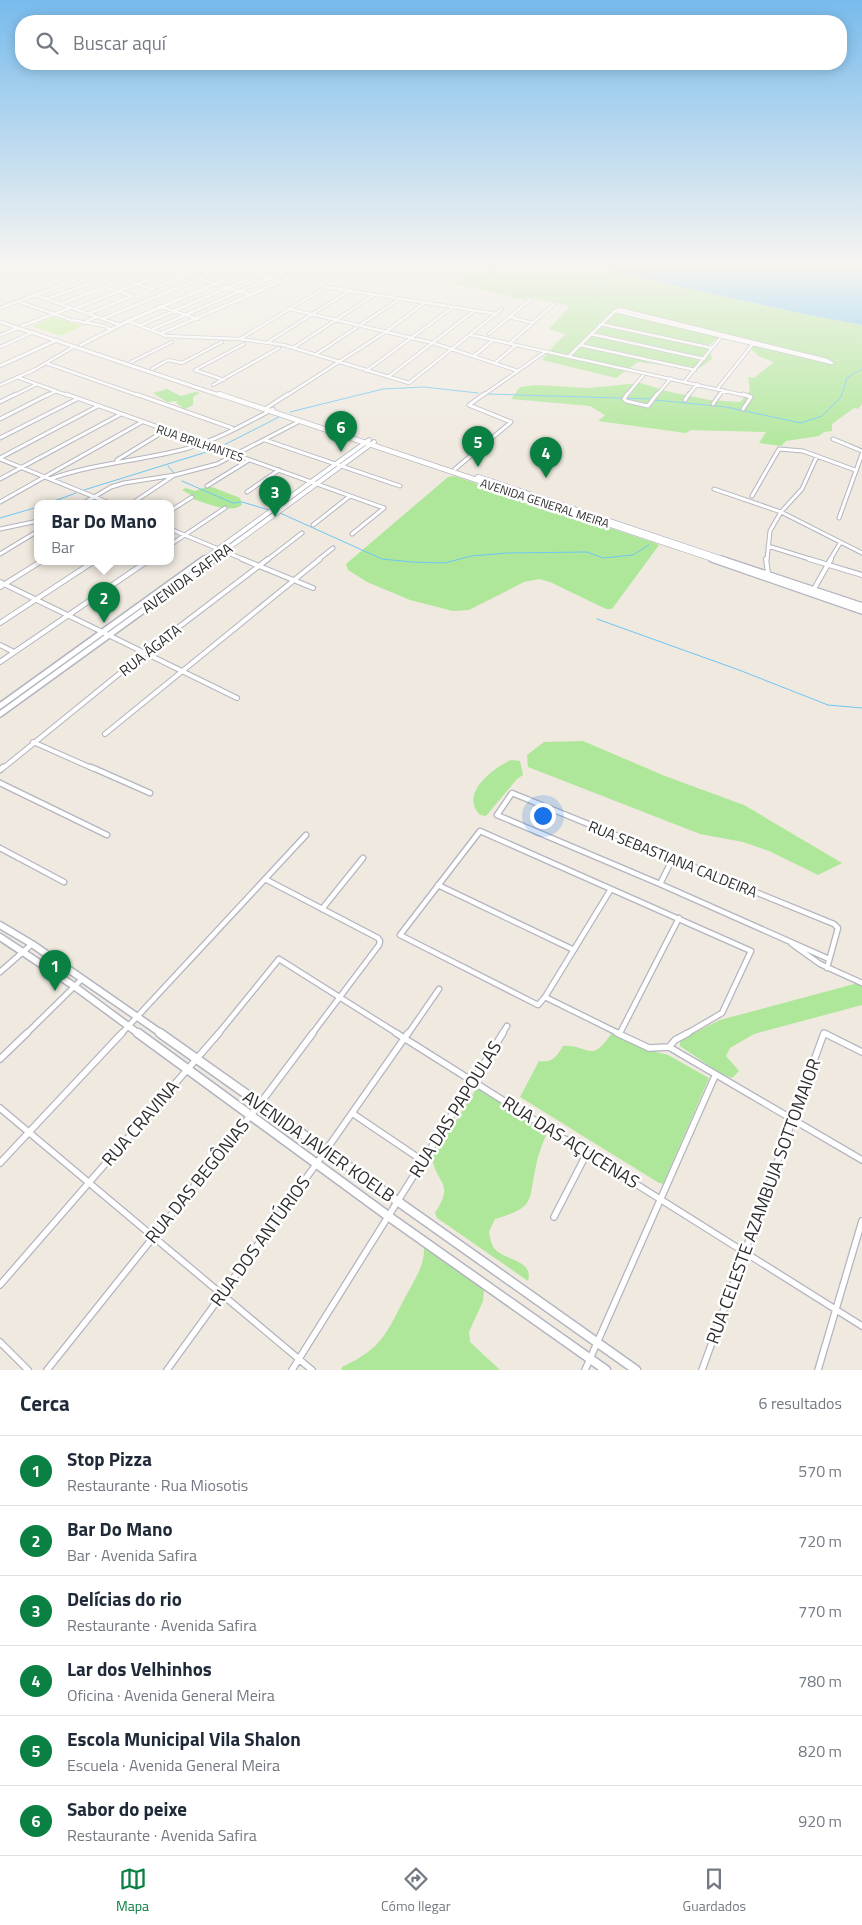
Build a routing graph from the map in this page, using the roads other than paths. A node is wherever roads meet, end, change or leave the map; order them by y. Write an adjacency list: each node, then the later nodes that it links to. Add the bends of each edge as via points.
1 (13, 330): 26 (street)
2 (28, 330): 21 (main road, AVENIDA GENERAL MEIRA)
3 (30, 330): 29 (main road, AVENIDA GENERAL MEIRA)
4 (108, 330): 39 (street)
5 (155, 330): 22 (street)
6 (170, 330): 22 (street)
7 (256, 330): 30 (street)
8 (287, 330): 34 (street)
9 (321, 330): 44 (street)
10 (353, 330): 48 (street)
11 (382, 330): 20 (street)
12 (422, 330): 28 (street)
13 (450, 330): 35 (street)
14 (477, 330): 25 (street)
15 (494, 330): 23 (street)
16 (525, 330): 37 (street)
17 (595, 330): 24 (street)
18 (628, 330): 45 (street)
19 (696, 330): 27 (street)
20 (387, 331): 28 (street); 53 (street)
21 (33, 332): 29 (main road, AVENIDA GENERAL MEIRA); 42 (street)
22 (162, 333): 30 (street)
23 (489, 334)
24 (591, 334): 40 (street); 51 (street)
25 (471, 335): 31 (street); 46 (street)
26 (0, 336)
27 (722, 336): 38 (street); 45 (street)
28 (412, 337): 35 (street); 59 (street)
29 (59, 339): 39 (main road, AVENIDA GENERAL MEIRA); 56 (main road)
30 (240, 340): 34 (street)
31 (493, 340): 37 (street); 49 (street)
32 (172, 342): 52 (street)
33 (222, 342): 57 (street, via 182,363 168,360)
34 (268, 342): 44 (street)
35 (433, 343): 46 (street); 63 (street)
36 (244, 344): 65 (street, via 195,370)
37 (509, 344): 41 (street)
38 (752, 344): 38 (street, via 826,363 832,363); 71 (street)
39 (78, 345): 52 (main road, AVENIDA GENERAL MEIRA); 54 (street); 79 (main road, AVENIDA GENERAL MEIRA)
40 (580, 345): 50 (street); 58 (street)
41 (516, 346): 47 (street); 55 (street)
42 (0, 347)
43 (279, 348): 65 (street)
44 (293, 348): 48 (street)
45 (712, 348): 51 (street)
46 (453, 349): 49 (street); 63 (street, via 409,383)
47 (546, 352): 50 (street); 60 (street)
48 (315, 355): 53 (street)
49 (474, 356): 55 (street)
50 (568, 357): 61 (street)
51 (704, 359): 58 (street)
52 (131, 362): 57 (main road, AVENIDA GENERAL MEIRA)
53 (339, 362): 59 (street); 79 (street)
54 (46, 363): 62 (street); 85 (street)
55 (495, 363): 60 (street)
56 (0, 366)
57 (152, 369): 70 (main road, AVENIDA GENERAL MEIRA)
58 (695, 370): 66 (street)
59 (366, 371): 63 (street)
60 (518, 371): 103 (street, via 469,405 512,422)
61 (645, 373): 64 (street); 64 (street, via 630,389 624,399 626,401 648,406)
62 (17, 377): 67 (street, RUA BRILHANTES); 69 (street)
63 (388, 377)
64 (671, 378): 66 (street)
65 (224, 380): 70 (street)
66 (686, 381): 68 (street)
67 (37, 384): 73 (street, RUA BRILHANTES); 76 (street)
68 (697, 384): 71 (street); 75 (street)
69 (0, 385)
70 (211, 386): 79 (main road, AVENIDA GENERAL MEIRA)
71 (718, 388): 72 (street)
72 (724, 390): 77 (street); 80 (street, via 751,398)
73 (56, 391): 74 (street, RUA BRILHANTES); 82 (street)
74 (77, 399): 78 (street, RUA BRILHANTES); 87 (street)
75 (685, 400)
76 (0, 402)
77 (713, 404)
78 (98, 406): 81 (street, RUA BRILHANTES); 95 (street)
79 (269, 409): 83 (main road, AVENIDA GENERAL MEIRA); 85 (street); 90 (main road, AVENIDA GENERAL MEIRA)
80 (743, 410)
81 (121, 414): 84 (street, RUA BRILHANTES); 100 (street)
82 (0, 419)
83 (300, 421): 89 (street); 90 (main road, AVENIDA GENERAL MEIRA)
84 (142, 422): 86 (street, RUA BRILHANTES); 105 (street)
85 (233, 428): 91 (street)
86 (166, 430): 91 (street, RUA BRILHANTES); 97 (street)
87 (0, 438)
88 (833, 439): 92 (street)
89 (265, 440): 93 (street); 98 (street)
90 (370, 442): 98 (street, AVENIDA SAFIRA); 99 (street, AVENIDA SAFIRA); 103 (main road, AVENIDA GENERAL MEIRA)
91 (202, 444): 93 (street, RUA BRILHANTES); 97 (street, via 165,454)
92 (862, 452): 102 (street)
93 (236, 455): 96 (street, RUA BRILHANTES); 104 (street)
94 (816, 456): 102 (street); 115 (street, via 803,451 778,449); 124 (street, via 802,490)
95 (0, 459): 100 (street)
96 (249, 460): 101 (street, RUA BRILHANTES); 110 (street)
97 (115, 461): 107 (street, via 79,468)
98 (337, 463): 99 (street); 108 (street, AVENIDA SAFIRA)
99 (343, 466): 109 (street, AVENIDA SAFIRA); 111 (street)
100 (21, 468): 105 (street); 106 (street)
101 (279, 470): 108 (street, RUA BRILHANTES); 113 (street)
102 (855, 470): 126 (street)
103 (453, 471): 147 (main road, AVENIDA GENERAL MEIRA)
104 (175, 475): 116 (street, via 124,483); 120 (street)
105 (45, 477): 107 (street); 121 (street)
106 (0, 479)
107 (50, 479): 116 (street)
108 (311, 482): 109 (street, RUA BRILHANTES); 125 (street, AVENIDA SAFIRA)
109 (317, 484): 114 (street, RUA BRILHANTES); 125 (street, AVENIDA SAFIRA)
110 (208, 486)
111 (400, 486)
112 (714, 489): 124 (street)
113 (247, 492)
114 (350, 496): 128 (street); 133 (street, RUA BRILHANTES, via 384,508)
115 (752, 496)
116 (95, 497): 118 (street); 119 (street)
117 (192, 497): 122 (street)
118 (89, 500)
119 (102, 500)
120 (138, 500)
121 (0, 502)
122 (174, 508)
123 (225, 508): 134 (street)
124 (781, 512): 136 (street); 137 (street, via 770,531)
125 (271, 514): 139 (street, AVENIDA SAFIRA)
126 (839, 518)
127 (34, 522): 129 (street)
128 (313, 525)
129 (0, 529)
130 (174, 530): 134 (street)
131 (34, 533): 140 (street)
132 (302, 533): 146 (street, RUA ÁGATA)
133 (352, 534)
134 (185, 535): 135 (street); 139 (street)
135 (174, 542)
136 (840, 543): 141 (street); 142 (street)
137 (768, 546): 142 (street); 147 (street)
138 (333, 548): 149 (street)
139 (220, 551): 146 (street); 160 (street, AVENIDA SAFIRA); 161 (street, AVENIDA SAFIRA)
140 (0, 554)
141 (862, 554)
142 (829, 564): 148 (street); 154 (street)
143 (35, 565): 151 (street)
144 (88, 565): 155 (street)
145 (142, 565): 158 (street)
146 (258, 566): 149 (street); 164 (street, RUA ÁGATA)
147 (767, 575): 154 (main road, AVENIDA GENERAL MEIRA); 157 (main road, AVENIDA GENERAL MEIRA)
148 (862, 575)
149 (292, 581): 153 (street); 166 (street)
150 (0, 582): 151 (street)
151 (5, 584): 152 (street); 155 (street)
152 (0, 587)
153 (313, 588)
154 (814, 589): 156 (main road, AVENIDA GENERAL MEIRA)
155 (36, 599): 158 (street); 159 (street)
156 (862, 606)
157 (862, 611)
158 (68, 614): 160 (street); 163 (street)
159 (0, 623)
160 (103, 632): 161 (street); 167 (street, AVENIDA SAFIRA)
161 (108, 635): 164 (street); 169 (street, AVENIDA SAFIRA)
162 (0, 645): 163 (street)
163 (14, 652): 165 (street)
164 (146, 652): 166 (street); 173 (street, RUA ÁGATA)
165 (0, 662)
166 (183, 671): 168 (street); 172 (street)
167 (14, 696): 169 (street); 170 (street, AVENIDA SAFIRA)
168 (237, 698)
169 (21, 699): 171 (street, AVENIDA SAFIRA)
170 (0, 706)
171 (0, 714)
172 (106, 734)
173 (33, 742): 174 (street, RUA ÁGATA); 176 (street)
174 (0, 770)
175 (0, 782): 177 (street)
176 (150, 793)
177 (108, 835)
178 (306, 835): 182 (street)
179 (0, 848): 183 (street)
180 (363, 858): 187 (street)
181 (672, 858): 184 (street); 184 (street, RUA SEBASTIANA CALDEIRA, via 512,792 497,815); 196 (street, RUA SEBASTIANA CALDEIRA, via 834,924 838,928)
182 (264, 879): 187 (street); 205 (street)
183 (64, 882)
184 (660, 884): 191 (street)
185 (438, 885): 186 (street, via 480,831); 193 (street); 204 (street, via 400,935 536,1004)
186 (612, 888): 188 (street); 193 (street)
187 (322, 909): 203 (street, RUA DAS BEGÔNIAS, via 380,941)
188 (679, 918): 208 (street); 210 (street, via 751,951 722,1013 675,1040)
189 (0, 925): 192 (street, AVENIDA JAVIER KOELB)
190 (0, 937): 194 (street, AVENIDA JAVIER KOELB)
191 (788, 941): 196 (street); 197 (street)
192 (32, 944): 194 (street); 199 (street, AVENIDA JAVIER KOELB)
193 (574, 950): 204 (street)
194 (24, 951): 198 (street); 201 (street, AVENIDA JAVIER KOELB)
195 (279, 959): 203 (street, RUA DAS AÇUCENAS); 213 (street, RUA CRAVINA)
196 (829, 959): 197 (street)
197 (827, 968): 200 (street)
198 (0, 972)
199 (82, 979): 201 (street); 205 (street, AVENIDA JAVIER KOELB)
200 (862, 982)
201 (74, 986): 206 (street, AVENIDA JAVIER KOELB); 212 (street)
202 (439, 989): 209 (street, RUA DOS ANTÚRIOS)
203 (339, 996): 209 (street, RUA DAS AÇUCENAS); 217 (street, RUA DAS BEGÔNIAS)
204 (545, 997): 208 (street)
205 (138, 1017): 206 (street); 213 (street, AVENIDA JAVIER KOELB)
206 (129, 1026): 214 (street, AVENIDA JAVIER KOELB); 222 (street)
207 (507, 1026): 216 (street, RUA DAS PAPOULAS)
208 (620, 1033): 210 (street, via 649,1048)
209 (406, 1038): 216 (street, RUA DAS AÇUCENAS); 219 (street, RUA DOS ANTÚRIOS)
210 (669, 1047): 215 (street)
211 (862, 1052): 221 (street, RUA CELESTE AZAMBUJA SOTTOMAIOR, via 824,1033)
212 (0, 1059)
213 (197, 1060): 214 (street, RUA CRAVINA); 217 (street, AVENIDA JAVIER KOELB)
214 (188, 1069): 220 (street, AVENIDA JAVIER KOELB); 229 (street, RUA CRAVINA)
215 (715, 1076): 221 (street); 230 (street)
216 (473, 1081): 224 (street, RUA DAS AÇUCENAS); 226 (street, RUA DAS PAPOULAS)
217 (259, 1105): 220 (street, RUA DAS BEGÔNIAS); 223 (street, AVENIDA JAVIER KOELB)
218 (0, 1108): 222 (street)
219 (352, 1113): 223 (street, RUA DOS ANTÚRIOS); 226 (street)
220 (251, 1114): 228 (street, AVENIDA JAVIER KOELB); 235 (street, RUA DAS BEGÔNIAS)
221 (792, 1120): 225 (street); 236 (street, RUA CELESTE AZAMBUJA SOTTOMAIOR)
222 (29, 1131): 227 (street); 229 (street)
223 (325, 1151): 228 (street, RUA DOS ANTÚRIOS); 231 (street, AVENIDA JAVIER KOELB)
224 (587, 1153): 230 (street, RUA DAS AÇUCENAS); 233 (street)
225 (862, 1160)
226 (423, 1161): 231 (street, RUA DAS PAPOULAS)
227 (0, 1163)
228 (317, 1163): 232 (street, AVENIDA JAVIER KOELB); 238 (street, RUA DOS ANTÚRIOS)
229 (88, 1182): 235 (street); 237 (street, RUA CRAVINA)
230 (661, 1199): 236 (street, RUA DAS AÇUCENAS); 242 (street)
231 (397, 1200): 232 (street, RUA DAS PAPOULAS); 242 (street, AVENIDA JAVIER KOELB)
232 (388, 1216): 243 (street, AVENIDA JAVIER KOELB); 244 (street, RUA DAS PAPOULAS)
233 (554, 1217)
234 (862, 1221): 239 (street)
235 (152, 1237): 238 (street); 246 (street, RUA DAS BEGÔNIAS)
236 (744, 1251): 239 (street, RUA DAS AÇUCENAS); 253 (street, RUA CELESTE AZAMBUJA SOTTOMAIOR)
237 (0, 1285)
238 (222, 1295): 244 (street); 247 (street, RUA DOS ANTÚRIOS)
239 (836, 1309): 240 (street, RUA DAS AÇUCENAS); 254 (street)
240 (862, 1326)
241 (0, 1342): 245 (street)
242 (597, 1342): 243 (street); 252 (street, AVENIDA JAVIER KOELB)
243 (590, 1358): 250 (street); 251 (street, AVENIDA JAVIER KOELB)
244 (299, 1359): 248 (street, RUA DAS PAPOULAS); 249 (street)
245 (28, 1370)
246 (47, 1370)
247 (167, 1370)
248 (292, 1370)
249 (312, 1370)
250 (585, 1370)
251 (606, 1370)
252 (636, 1370)
253 (702, 1370)
254 (818, 1370)

